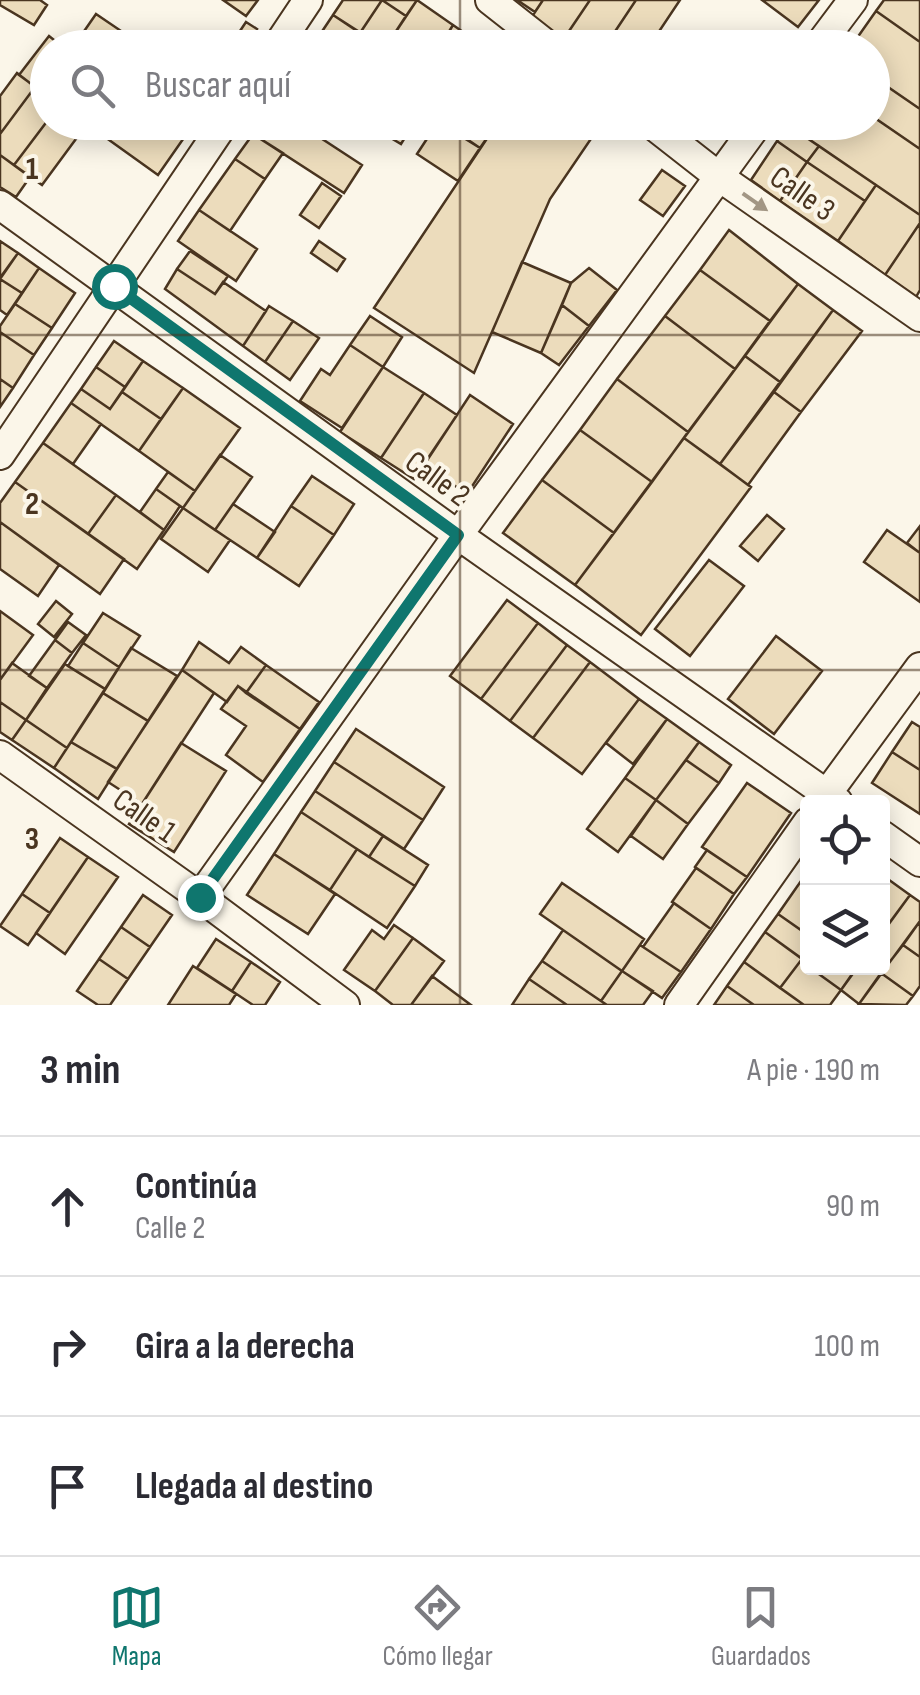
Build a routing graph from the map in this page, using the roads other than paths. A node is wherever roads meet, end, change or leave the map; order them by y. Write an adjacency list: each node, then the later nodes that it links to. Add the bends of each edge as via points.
1 (308, 0): 4 (street)
2 (490, 0): 5 (street)
3 (853, 0): 6 (street)
4 (288, 30)
5 (529, 30)
6 (830, 30)
7 (213, 140): 12 (street)
8 (672, 140): 10 (street, Calle 3)
9 (745, 140): 10 (street)
10 (718, 176): 13 (street, Calle 3, one-way to 13); 15 (street)
11 (0, 205): 12 (street, Calle 2)
12 (114, 286): 14 (street); 15 (street, Calle 2)
13 (920, 318)
14 (0, 455)
15 (458, 535): 18 (street, Calle 2); 23 (street)
16 (920, 666): 19 (street)
17 (0, 755): 23 (street, Calle 1)
18 (822, 795)
19 (832, 795)
20 (800, 833): 25 (street)
21 (890, 841): 22 (street)
22 (920, 862)
23 (200, 897): 24 (street, Calle 1)
24 (345, 1005)
25 (680, 1005)

